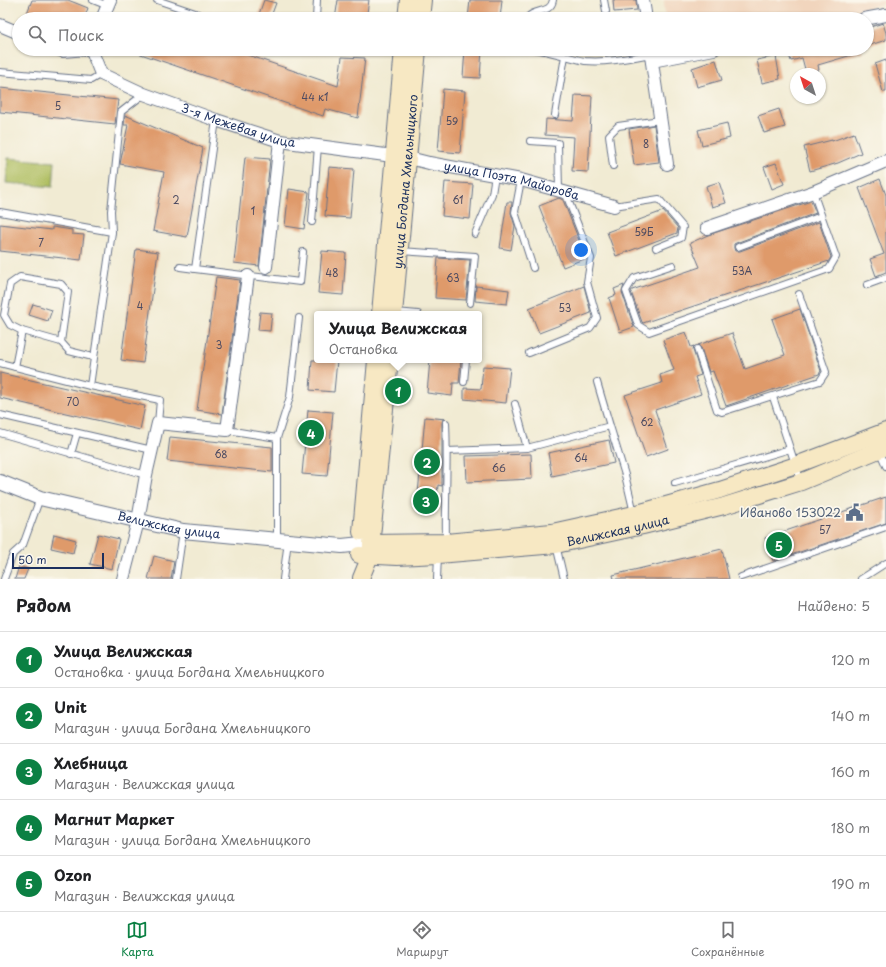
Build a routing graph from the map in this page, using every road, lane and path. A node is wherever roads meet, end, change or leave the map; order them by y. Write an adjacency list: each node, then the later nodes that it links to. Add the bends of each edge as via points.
1 (93, 0): 9 (lane)
2 (157, 0): 11 (lane)
3 (317, 0): 12 (lane)
4 (408, 0): 13 (main road)
5 (423, 0): 14 (main road)
6 (553, 0): 15 (lane, via 548,8)
7 (604, 0): 10 (lane)
8 (643, 0): 16 (street)
9 (109, 3)
10 (606, 11)
11 (192, 12)
12 (316, 12)
13 (407, 12)
14 (422, 12)
15 (538, 12)
16 (645, 12)
17 (886, 15): 18 (street)
18 (874, 17)
19 (0, 25): 20 (street)
20 (12, 30)
21 (94, 56): 28 (street)
22 (403, 56): 36 (main road, улица Богдана Хмельницкого)
23 (417, 56): 36 (main road, улица Богдана Хмельницкого)
24 (565, 56): 25 (lane, via 586,61); 30 (lane)
25 (643, 56)
26 (651, 56): 32 (street)
27 (0, 72): 28 (lane, via 91,80)
28 (101, 74): 29 (street, 3-я Межевая улица)
29 (144, 94): 31 (street, 3-я Межевая улица); 49 (lane, via 121,112 111,211)
30 (555, 115)
31 (216, 120): 33 (street, 3-я Межевая улица); 59 (lane)
32 (660, 120): 37 (street); 39 (lane, via 618,126 609,135)
33 (280, 140): 35 (street, 3-я Межевая улица); 57 (street)
34 (530, 141): 42 (lane, via 558,143)
35 (318, 146): 36 (street, 3-я Межевая улица); 47 (lane)
36 (401, 157): 40 (street, улица Поэта Майорова); 54 (main road, улица Богдана Хмельницкого); 65 (main road, улица Богдана Хмельницкого)
37 (667, 164)
38 (885, 165): 43 (street)
39 (614, 166)
40 (495, 175): 41 (street, улица Поэта Майорова); 50 (lane, via 492,194)
41 (521, 180): 42 (street, улица Поэта Майорова); 58 (lane, via 515,212)
42 (562, 191): 44 (street, улица Поэта Майорова); 71 (lane, via 591,258 587,282 597,318 590,328)
43 (813, 192): 46 (lane); 48 (street)
44 (614, 206): 52 (lane, via 659,199 683,227 682,238)
45 (0, 212): 49 (lane)
46 (821, 216): 51 (lane); 55 (lane, via 836,257 829,269 649,332 638,325 626,291 634,278)
47 (312, 222)
48 (707, 228)
49 (112, 232): 72 (lane)
50 (475, 234)
51 (738, 246)
52 (656, 248)
53 (303, 252): 60 (lane, via 300,282)
54 (400, 252): 64 (lane, via 475,256); 66 (main road, улица Богдана Хмельницкого)
55 (673, 265)
56 (180, 267): 59 (lane)
57 (266, 267)
58 (533, 268)
59 (195, 269): 60 (lane)
60 (248, 276): 87 (street)
61 (886, 278): 62 (lane)
62 (867, 285)
63 (799, 294): 81 (lane, via 826,372 820,381)
64 (470, 303)
65 (390, 311)
66 (390, 311)
67 (299, 318): 91 (lane, via 290,397)
68 (22, 331): 69 (lane); 69 (lane, via 10,325 4,315 10,284 20,277 60,284 68,292); 77 (lane)
69 (61, 342): 72 (lane, via 69,351)
70 (697, 349): 81 (lane, via 717,410 722,412)
71 (529, 353)
72 (94, 357): 80 (lane)
73 (0, 363): 77 (lane)
74 (376, 363): 112 (main road)
75 (390, 363): 112 (main road)
76 (466, 363): 78 (lane)
77 (15, 367): 80 (lane)
78 (464, 382)
79 (597, 382): 86 (lane)
80 (90, 386): 84 (lane, via 160,400)
81 (773, 397): 93 (lane)
82 (515, 404): 92 (lane)
83 (0, 415): 90 (lane)
84 (158, 423): 87 (street); 95 (street)
85 (446, 423): 96 (lane)
86 (610, 426): 92 (lane); 105 (lane)
87 (228, 430): 91 (lane)
88 (886, 431): 98 (main road, Велижская улица)
89 (0, 433): 97 (lane)
90 (77, 433): 95 (lane); 97 (lane)
91 (277, 438): 109 (lane)
92 (527, 448): 96 (lane)
93 (790, 449): 98 (lane); 103 (lane)
94 (883, 449): 99 (lane); 102 (main road, Велижская улица)
95 (152, 450): 100 (street)
96 (447, 451): 111 (lane)
97 (71, 454): 100 (lane)
98 (796, 465): 102 (lane); 105 (main road, Велижская улица)
99 (886, 466)
100 (146, 475): 106 (street)
101 (0, 482): 104 (street, Велижская улица)
102 (801, 482): 110 (main road, Велижская улица, via 724,506)
103 (675, 483)
104 (40, 498): 106 (street, Велижская улица); 115 (lane, via 23,545 13,554)
105 (634, 514): 111 (main road, Велижская улица, via 552,532)
106 (138, 521): 108 (street, Велижская улица); 116 (street)
107 (886, 527): 114 (lane)
108 (183, 531): 109 (street, Велижская улица); 117 (lane)
109 (283, 541): 112 (street, Велижская улица); 118 (lane)
110 (556, 545): 111 (main road, Велижская улица); 121 (lane)
111 (442, 549): 112 (main road, Велижская улица, via 397,557); 120 (lane)
112 (365, 550): 119 (main road)
113 (886, 563): 122 (lane)
114 (741, 577)
115 (4, 579)
116 (123, 579)
117 (176, 579)
118 (283, 579)
119 (361, 579)
120 (437, 579)
121 (564, 579)
122 (860, 579)

